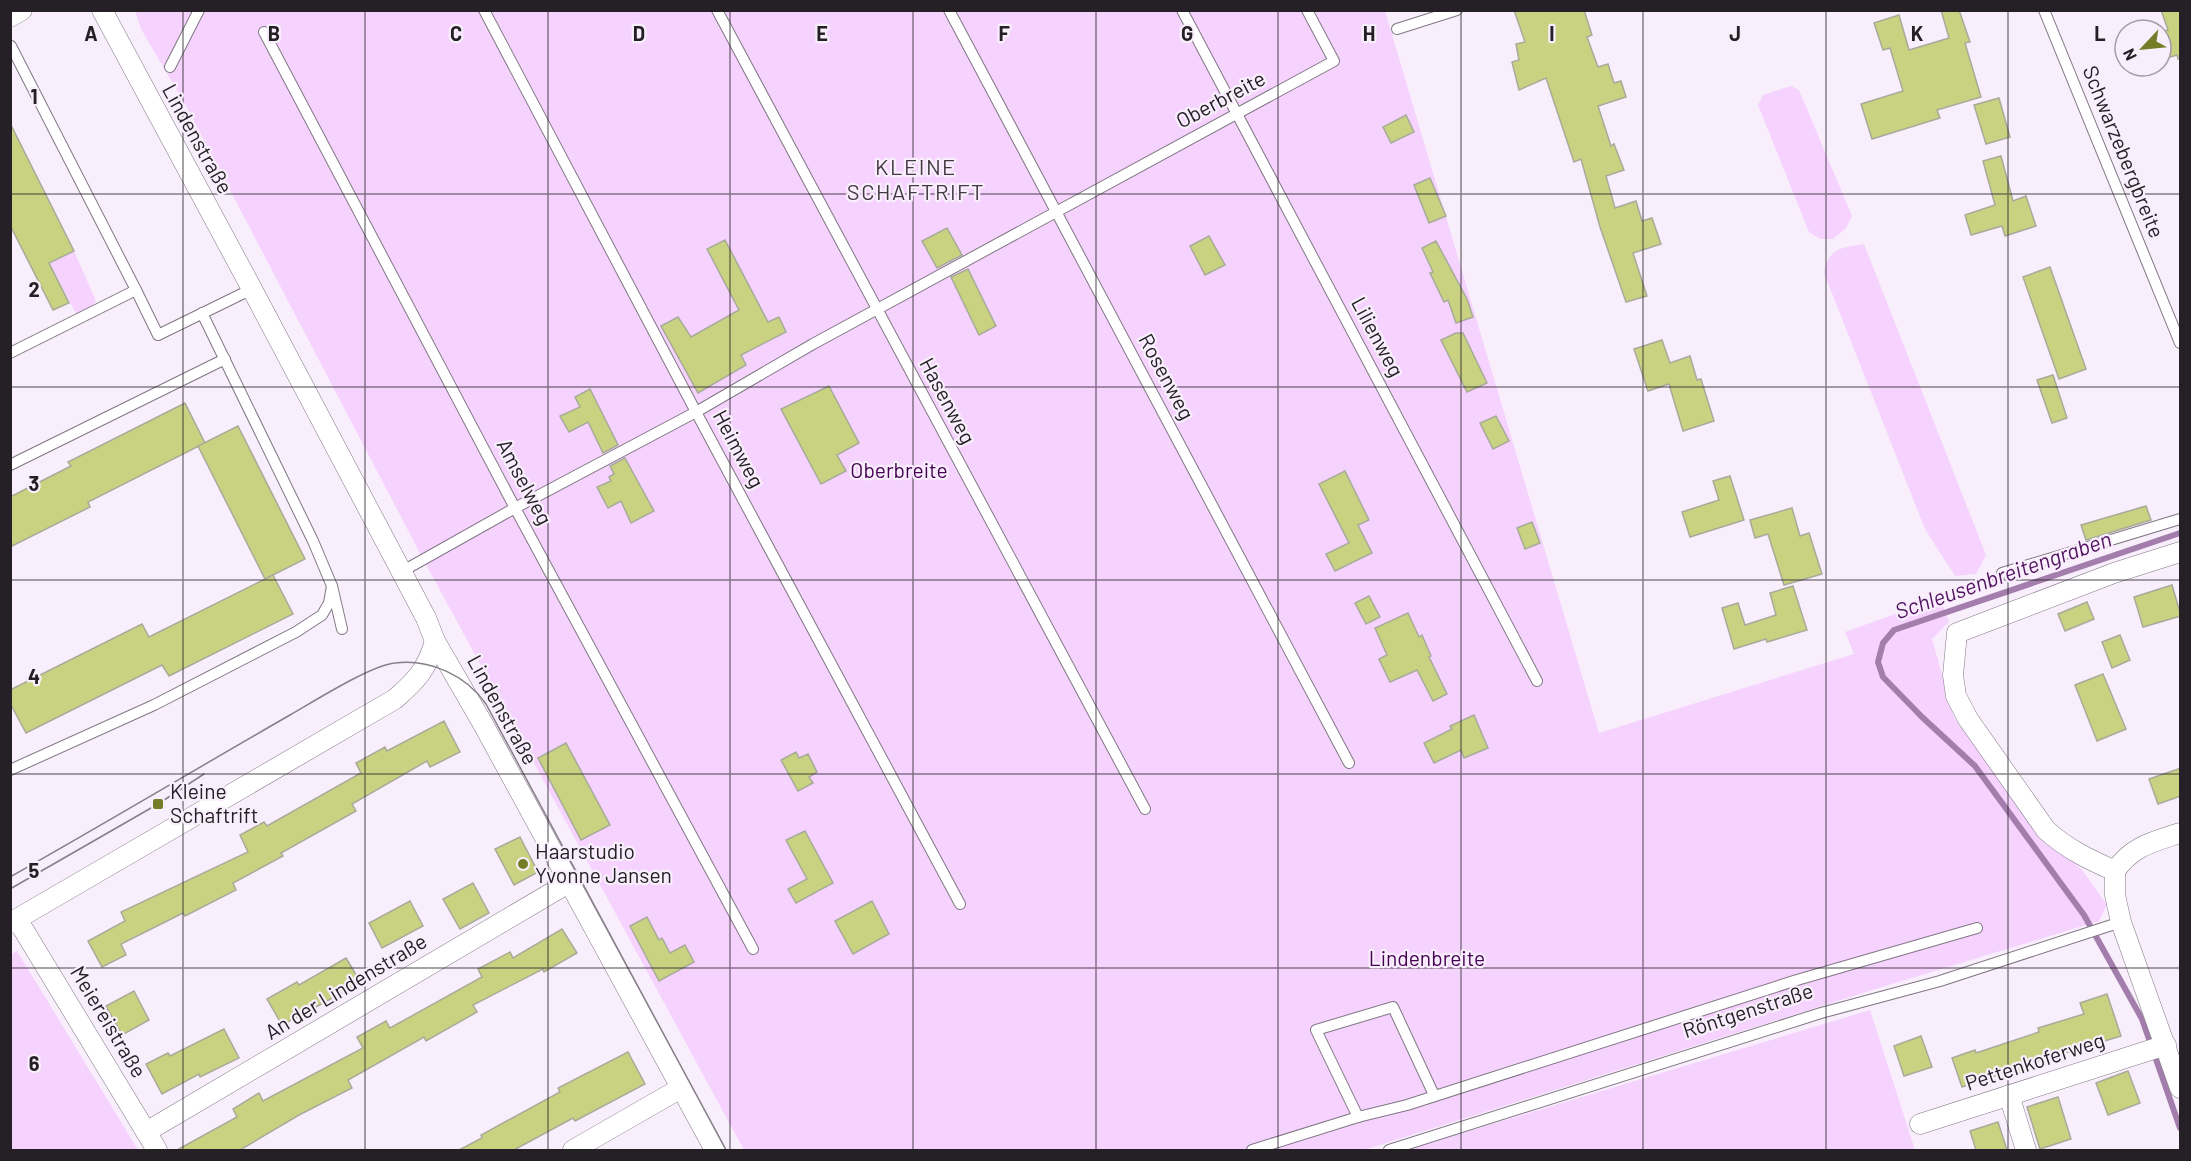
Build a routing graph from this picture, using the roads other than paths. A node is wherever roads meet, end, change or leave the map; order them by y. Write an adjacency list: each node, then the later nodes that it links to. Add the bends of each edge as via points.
1 (22, 10): 11 (street)
2 (102, 10): 18 (street, Lindenstraße)
3 (199, 10): 15 (lane)
4 (484, 10): 25 (lane, Heimweg)
5 (717, 10): 20 (lane, Hasenweg)
6 (948, 10): 17 (lane, Rosenweg)
7 (1182, 10): 16 (lane, Lilienweg)
8 (1307, 10): 16 (lane, Oberbreite, via 1334,61)
9 (1457, 10): 12 (lane)
10 (2044, 10): 22 (lane, Schwarzebergbreite)
11 (10, 17)
12 (1397, 29)
13 (264, 32): 27 (lane, Amselweg)
14 (11, 46): 19 (lane)
15 (170, 67)
16 (1238, 113): 17 (lane, Oberbreite); 35 (lane, Lilienweg)
17 (1056, 211): 20 (lane, Oberbreite); 36 (lane, Rosenweg)
18 (252, 289): 21 (lane); 30 (street, Lindenstraße)
19 (135, 290): 21 (lane, via 158,335); 23 (lane)
20 (876, 310): 25 (lane, Oberbreite); 38 (lane, Hasenweg)
21 (202, 313): 24 (lane)
22 (2181, 343)
23 (10, 353)
24 (225, 358): 26 (lane); 32 (lane)
25 (696, 412): 27 (lane, Oberbreite); 42 (lane, Heimweg)
26 (10, 465)
27 (515, 508): 30 (lane, Oberbreite); 46 (lane, Amselweg)
28 (2181, 519): 31 (lane)
29 (2181, 552): 40 (street, via 2114,573 1957,633 1953,675 1956,696 1968,719 2046,830 2061,844)
30 (401, 572): 34 (street, Lindenstraße)
31 (2002, 573)
32 (332, 586): 33 (lane); 37 (lane, via 322,615 296,632 154,705)
33 (342, 630)
34 (435, 641): 41 (street, Lindenstraße); 43 (street, via 420,676 395,699)
35 (1537, 681)
36 (1349, 763)
37 (10, 770)
38 (1145, 809)
39 (2181, 833): 40 (street, via 2142,845)
40 (2115, 872): 44 (street)
41 (570, 882): 48 (street, Lindenstraße); 54 (street, An der Lindenstraße)
42 (960, 904)
43 (14, 921): 54 (street, Meiereistraße)
44 (2114, 924): 47 (street); 59 (lane, Röntgenstraße)
45 (1977, 928): 50 (lane, via 1797,980)
46 (753, 949)
47 (2159, 1048): 49 (street); 51 (street, Pettenkoferweg)
48 (681, 1088): 56 (street); 57 (street, Lindenstraße)
49 (2181, 1088)
50 (1434, 1095): 52 (lane); 52 (lane, via 1393,1007 1316,1030)
51 (2009, 1095): 53 (street, Pettenkoferweg); 60 (street)
52 (1358, 1117): 58 (lane)
53 (1920, 1124)
54 (146, 1132): 55 (street, Meiereistraße)
55 (157, 1150)
56 (573, 1150)
57 (715, 1150)
58 (1252, 1150)
59 (1389, 1150)
60 (2026, 1150)

